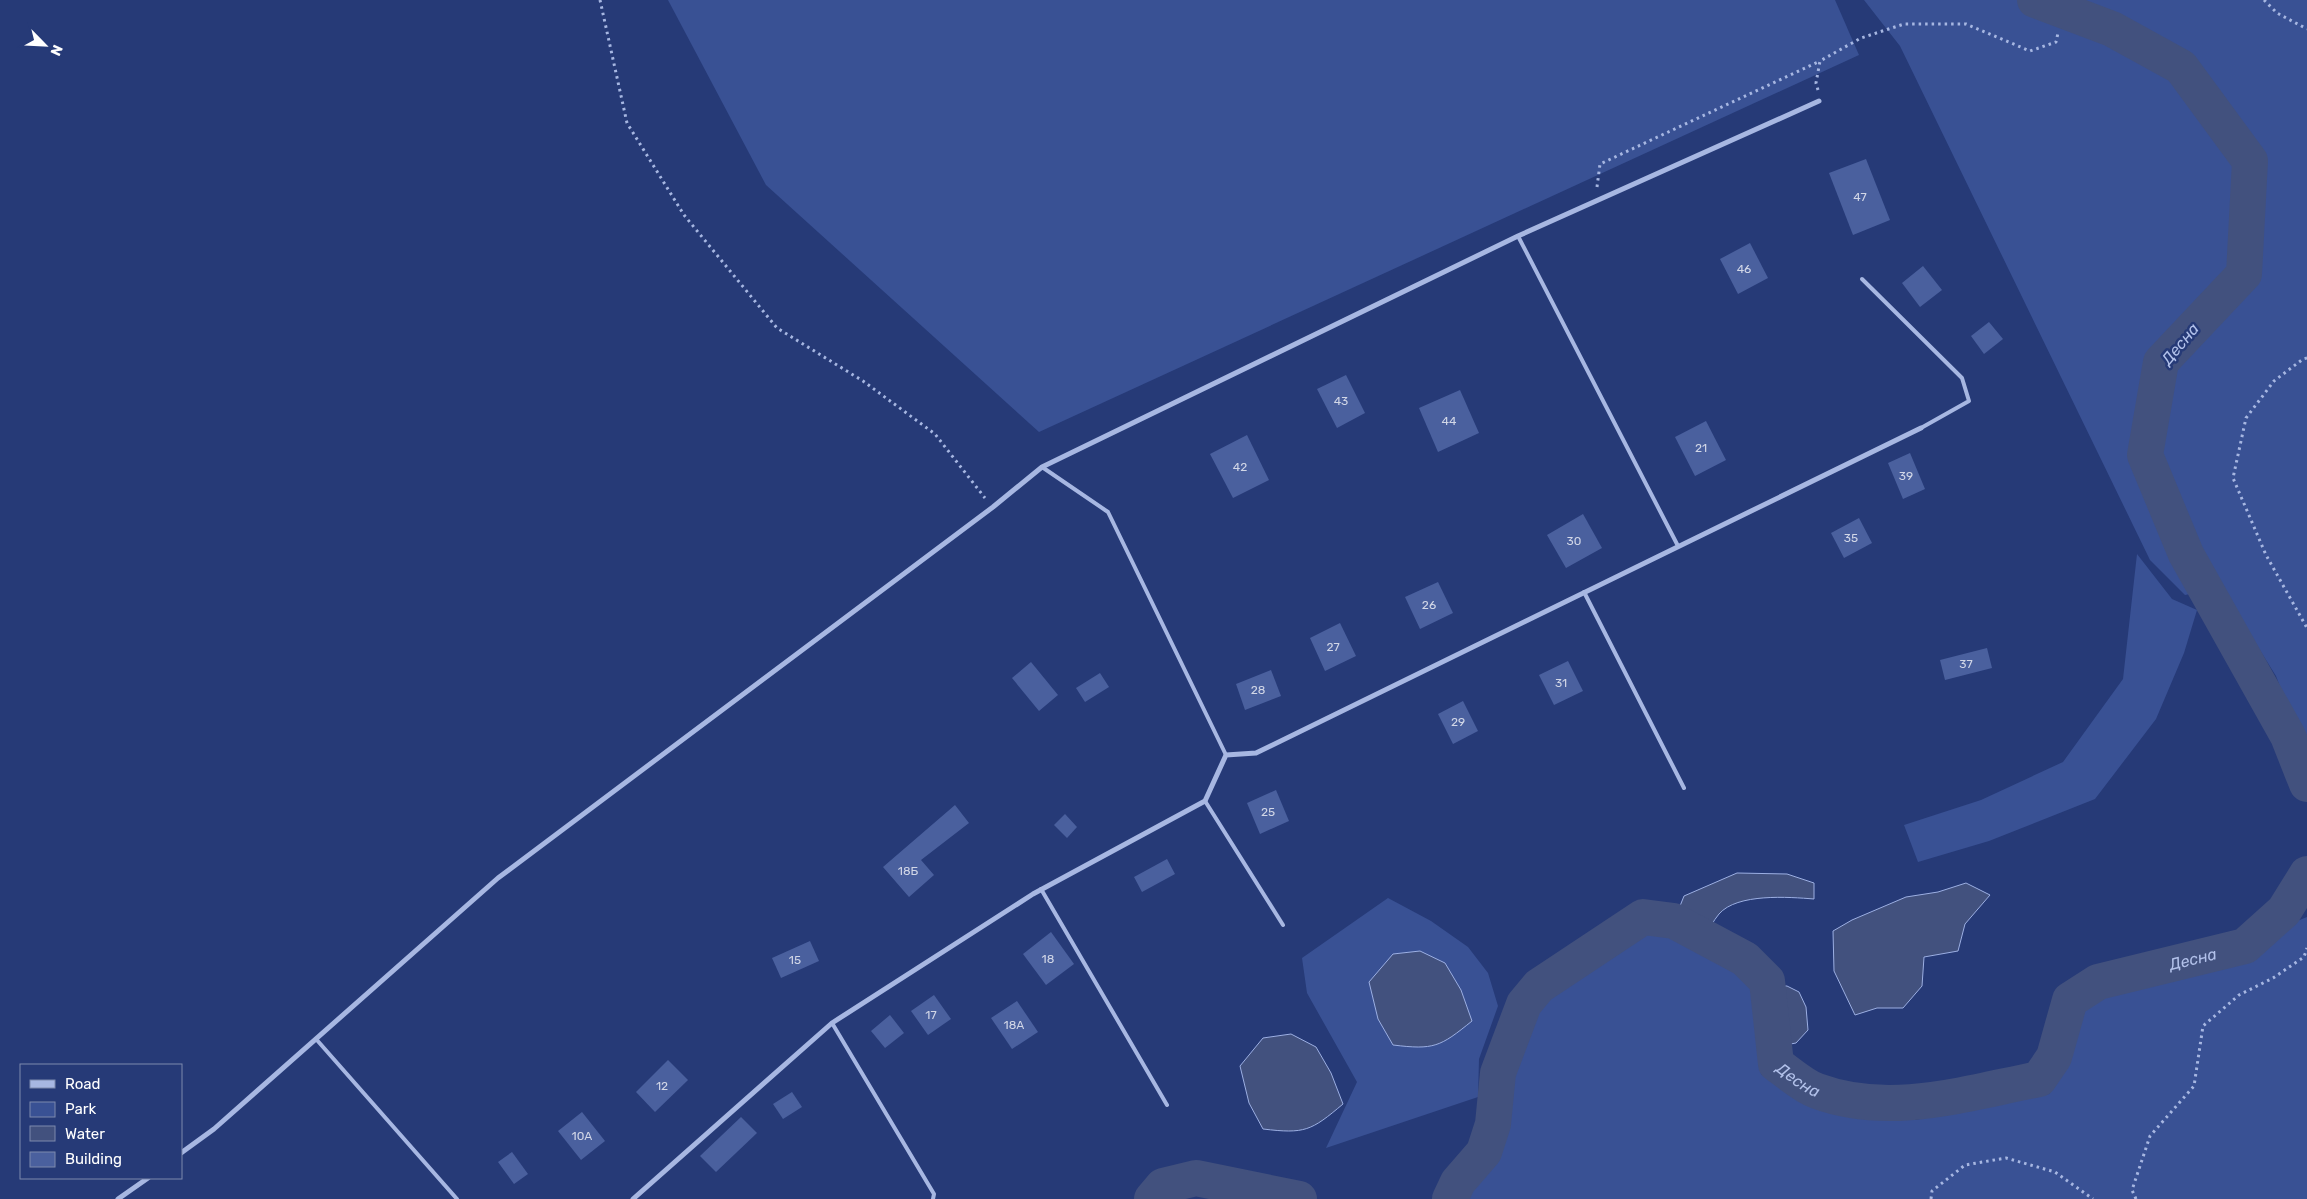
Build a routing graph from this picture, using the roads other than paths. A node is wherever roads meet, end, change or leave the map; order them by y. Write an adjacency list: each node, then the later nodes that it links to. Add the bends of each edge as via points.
1 (1819, 101): 2 (street)
2 (1518, 236): 5 (street); 6 (lane)
3 (1862, 279): 4 (lane, via 1962,378 1968,401)
4 (1921, 428): 6 (street)
5 (1042, 467): 8 (lane, via 1108,512); 14 (street, via 498,878)
6 (1678, 546): 7 (street)
7 (1584, 592): 8 (street, via 1256,753); 9 (lane)
8 (1226, 755): 10 (street)
9 (1684, 788)
10 (1205, 801): 11 (street); 12 (lane)
11 (1041, 889): 13 (street); 15 (lane)
12 (1283, 925)
13 (832, 1022): 20 (street); 21 (lane, via 934,1194)
14 (316, 1039): 16 (street, via 214,1129); 19 (lane)
15 (1167, 1105)
16 (182, 1152)
17 (147, 1179): 18 (street)
18 (118, 1199)
19 (457, 1199)
20 (633, 1199)
21 (933, 1199)

